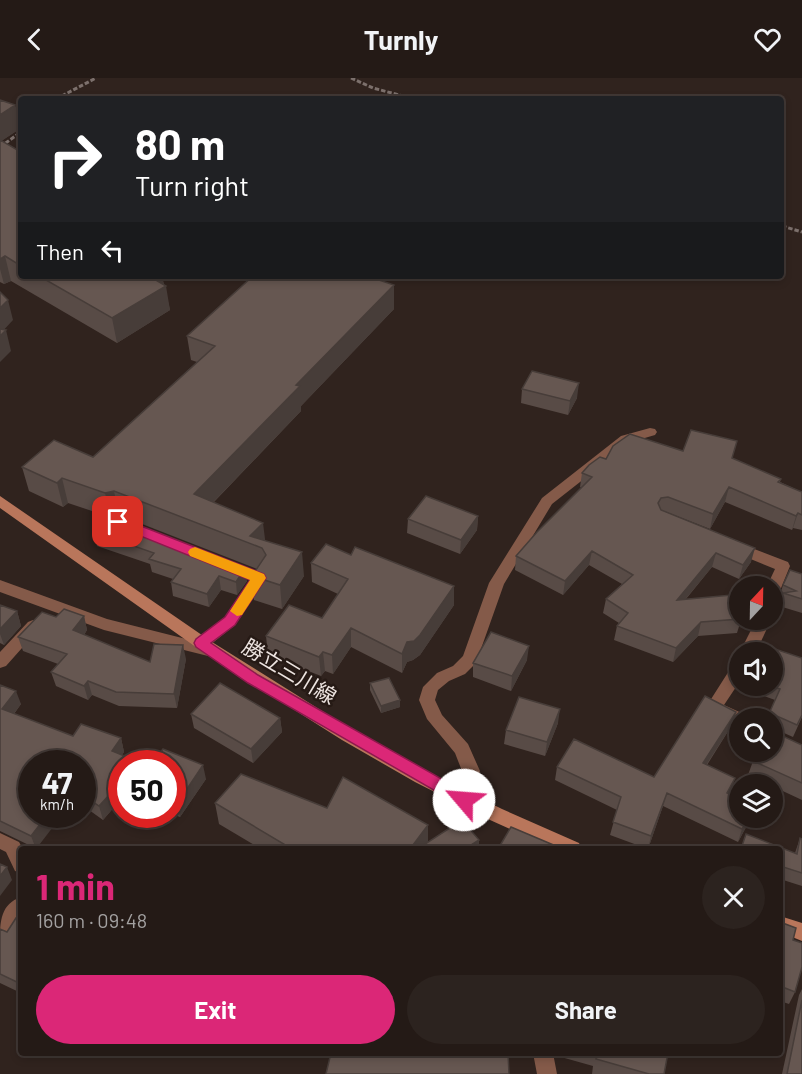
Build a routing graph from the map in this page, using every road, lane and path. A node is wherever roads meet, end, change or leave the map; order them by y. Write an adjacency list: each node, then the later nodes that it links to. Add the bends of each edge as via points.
1 (96, 78): 3 (path)
2 (351, 78): 4 (path)
3 (62, 96)
4 (403, 96)
5 (18, 134): 6 (path)
6 (0, 147)
7 (784, 227): 8 (path)
8 (802, 232)
9 (650, 432): 20 (street, via 626,439 546,501 497,583 470,659 431,687 427,700 435,719 462,749 471,771)
10 (0, 501): 16 (main road, 勝立三川線)
11 (718, 540): 13 (street, via 783,566)
12 (216, 561): 16 (street, via 259,578)
13 (779, 576)
14 (0, 586): 15 (street)
15 (52, 607): 16 (street, via 176,645); 17 (street)
16 (207, 647): 20 (main road, 勝立三川線, via 253,679)
17 (0, 662)
18 (729, 684): 19 (street, via 714,707)
19 (729, 714)
20 (464, 800): 22 (main road, 勝立三川線)
21 (0, 841): 23 (street, via 13,847)
22 (566, 846)
23 (18, 858)
24 (18, 909): 26 (street)
25 (783, 925): 27 (main road)
26 (1, 931)
27 (802, 932)
28 (544, 1056): 29 (street)
29 (547, 1074)

